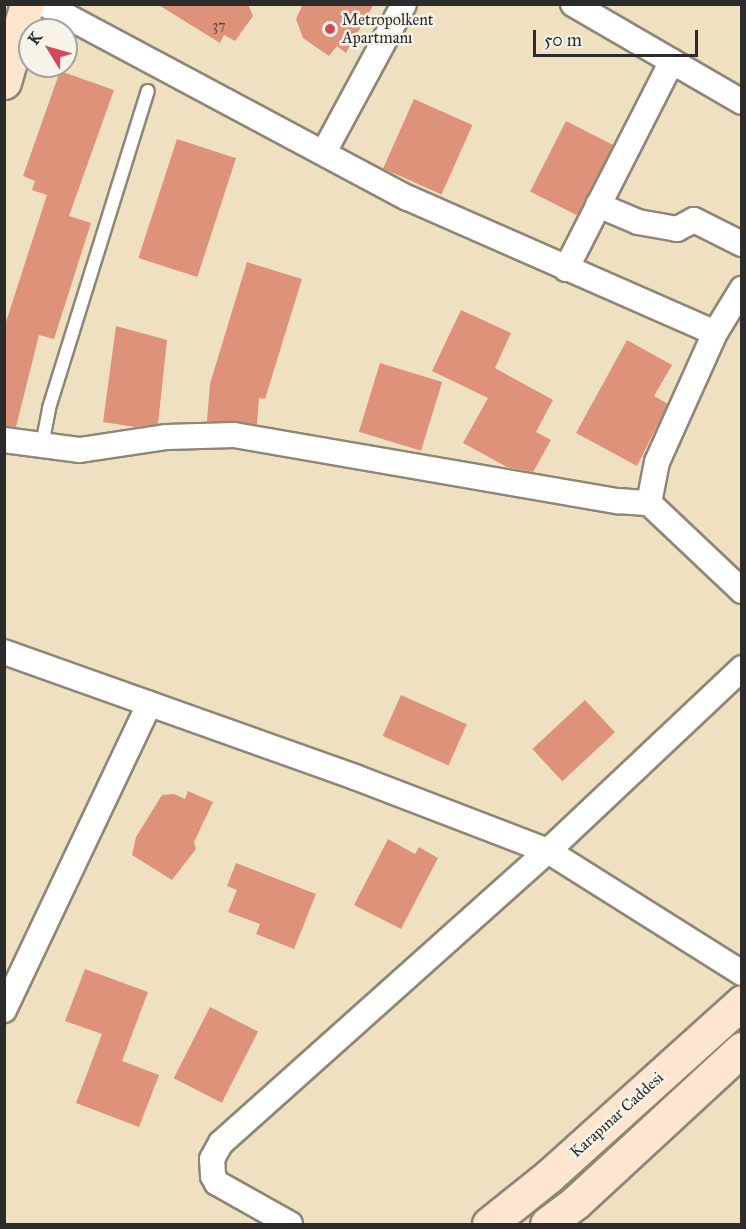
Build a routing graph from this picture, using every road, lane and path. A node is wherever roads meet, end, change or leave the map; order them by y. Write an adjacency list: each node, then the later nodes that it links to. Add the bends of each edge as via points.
1 (27, 4): 5 (main road)
2 (44, 4): 10 (street)
3 (404, 4): 10 (street)
4 (573, 4): 6 (street)
5 (10, 45): 7 (main road)
6 (672, 61): 9 (street); 11 (street)
7 (4, 82)
8 (148, 92): 17 (lane, via 49,408)
9 (741, 102)
10 (324, 152): 13 (street, via 408,198)
11 (598, 205): 12 (street, via 638,222 676,229 694,220); 13 (street)
12 (741, 244)
13 (566, 270): 15 (street)
14 (741, 289): 15 (street)
15 (715, 333): 18 (street, via 657,462)
16 (4, 440): 17 (street)
17 (42, 445): 18 (street, via 80,450 167,437 234,435 618,501)
18 (649, 502): 19 (street)
19 (741, 591)
20 (4, 652): 22 (street)
21 (741, 668): 23 (street)
22 (149, 704): 23 (street); 26 (street)
23 (548, 851): 24 (street); 28 (street, via 216,1150 212,1168 217,1183)
24 (741, 973)
25 (741, 1002): 29 (main road, Karapınar Caddesi, via 549,1176)
26 (4, 1010)
27 (741, 1049): 30 (main road, via 576,1202)
28 (290, 1224)
29 (489, 1224)
30 (547, 1224)

